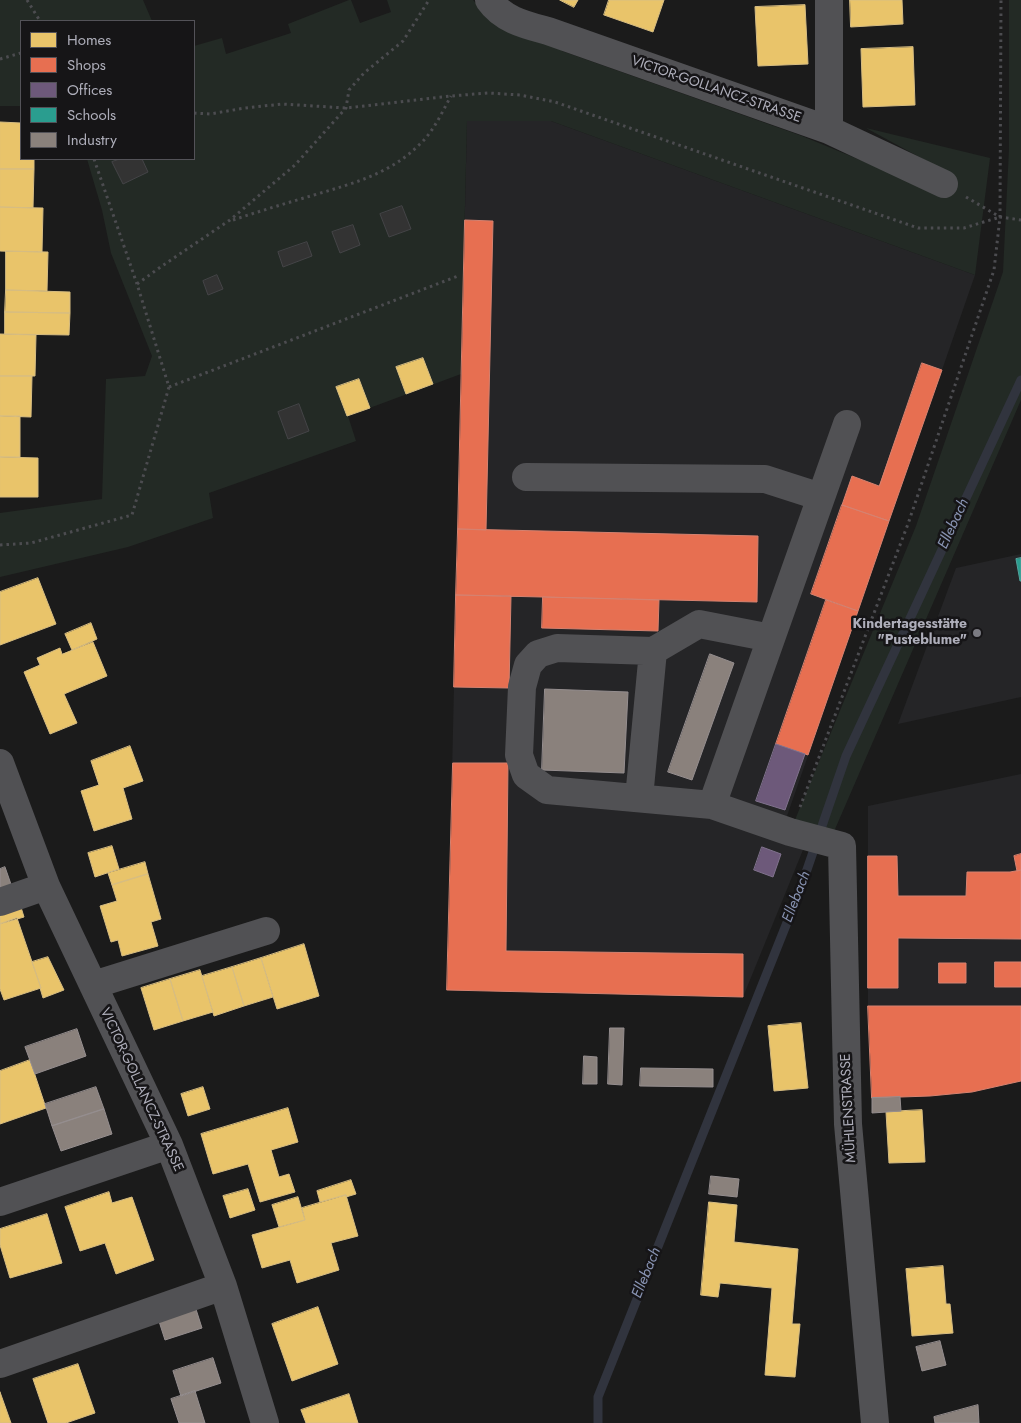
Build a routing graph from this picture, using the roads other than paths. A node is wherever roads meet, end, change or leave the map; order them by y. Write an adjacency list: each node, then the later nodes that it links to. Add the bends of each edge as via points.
1 (489, 0): 3 (street, VICTOR-GOLLANCZ-STRASSE, via 494,8 514,22 548,31)
2 (829, 0): 3 (street)
3 (829, 130): 4 (street, VICTOR-GOLLANCZ-STRASSE)
4 (944, 184)
5 (847, 424): 7 (street)
6 (526, 477): 7 (street, via 765,479)
7 (821, 496): 8 (street)
8 (771, 638): 9 (street, via 699,624); 12 (street)
9 (653, 651): 11 (street); 11 (street, via 557,648 538,654 528,666 522,687 519,755 526,775 547,790)
10 (0, 763): 13 (street, VICTOR-GOLLANCZ-STRASSE)
11 (639, 798): 12 (street)
12 (712, 805): 22 (street, MÜHLENSTRASSE, via 842,846 848,1124)
13 (46, 886): 14 (street); 16 (street, VICTOR-GOLLANCZ-STRASSE)
14 (0, 902)
15 (266, 931): 16 (street)
16 (93, 985): 17 (street, VICTOR-GOLLANCZ-STRASSE)
17 (169, 1145): 18 (street); 19 (street, VICTOR-GOLLANCZ-STRASSE)
18 (0, 1202)
19 (223, 1286): 20 (street); 21 (street, VICTOR-GOLLANCZ-STRASSE)
20 (0, 1364)
21 (265, 1423)
22 (875, 1423)

